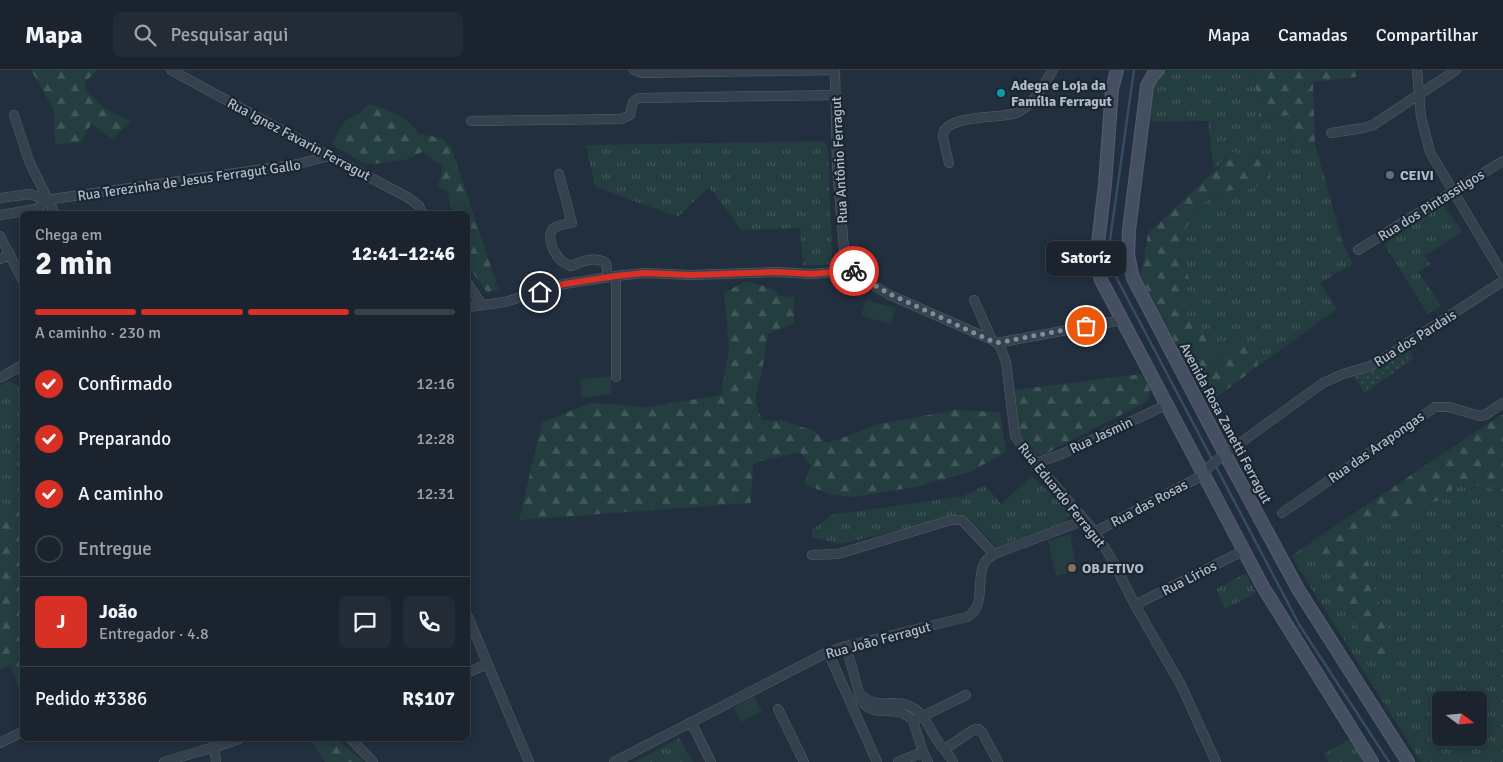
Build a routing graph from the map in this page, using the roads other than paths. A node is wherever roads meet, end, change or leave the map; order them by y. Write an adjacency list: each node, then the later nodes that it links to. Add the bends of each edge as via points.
1 (171, 70): 16 (street, Rua Ignez Favarin Ferragut)
2 (634, 70): 3 (street, via 642,73)
3 (835, 70): 12 (street, Rua Antônio Ferragut)
4 (1053, 70): 18 (street, via 1028,106 1015,114 956,122 946,128 943,135)
5 (1113, 70): 10 (main road)
6 (1117, 70): 10 (main road)
7 (1158, 70): 48 (main road, Avenida Rosa Zanetti Ferragut, via 1147,86 1128,255 1133,278)
8 (1417, 70): 11 (street)
9 (1456, 70): 11 (street)
10 (1112, 89): 41 (main road, via 1097,267)
11 (1418, 94): 15 (street, via 1373,124); 20 (street, via 1430,152)
12 (836, 95): 14 (street, via 640,98 633,101 630,115 621,119); 32 (street, Rua Antônio Ferragut, via 837,167 844,253)
13 (14, 115): 22 (street, via 29,161)
14 (471, 120)
15 (1331, 132)
16 (329, 156): 22 (street, Rua Terezinha de Jesus Ferragut Gallo, via 298,164); 25 (street, Rua Ignez Favarin Ferragut, via 409,198)
17 (1503, 161): 20 (street, Rua dos Pintassilgos)
18 (948, 163)
19 (559, 174): 35 (street, via 572,222 551,231 552,246 563,262 571,266 598,259 606,263)
20 (1454, 190): 29 (street, Rua dos Pintassilgos); 34 (street)
21 (0, 198): 22 (street, Rua Terezinha de Jesus Ferragut Gallo, via 30,194)
22 (48, 200): 23 (street, Rua Terezinha de Jesus Ferragut Gallo, via 36,209); 24 (street)
23 (26, 211)
24 (54, 211)
25 (422, 211)
26 (20, 212): 27 (street, Rua Terezinha de Jesus Ferragut Gallo)
27 (0, 216)
28 (0, 236): 30 (street)
29 (1358, 250)
30 (10, 254): 31 (street); 33 (street)
31 (0, 259)
32 (849, 266): 35 (street, via 813,274 644,273); 42 (street, via 890,294)
33 (20, 275)
34 (1503, 275)
35 (612, 276): 39 (street, via 564,284 505,302); 44 (street)
36 (1503, 282): 48 (street, Rua dos Pardais, via 1370,366 1323,383)
37 (470, 287): 39 (street)
38 (974, 300): 42 (street, Rua Eduardo Ferragut)
39 (482, 305): 40 (street)
40 (470, 307)
41 (1122, 320): 42 (street); 47 (main road)
42 (994, 342): 49 (street, Rua Eduardo Ferragut, via 1006,362 1015,436)
43 (20, 365): 45 (street)
44 (616, 377)
45 (0, 378)
46 (1503, 403): 51 (street, Rua das Arapongas, via 1480,416 1449,407 1435,407)
47 (1166, 405): 49 (street, Rua Jasmin); 50 (main road)
48 (1225, 454): 50 (street, Rua dos Pardais); 90 (main road, Avenida Rosa Zanetti Ferragut, via 1298,589)
49 (1036, 463): 52 (street, Rua Eduardo Ferragut)
50 (1203, 475): 53 (street, Rua das Rosas); 54 (main road)
51 (1282, 513)
52 (1085, 520): 53 (street, Rua Eduardo Ferragut); 55 (street)
53 (1095, 532): 57 (street, Rua Eduardo Ferragut)
54 (1243, 550): 57 (street, Rua Lírios); 89 (main road, via 1280,616)
55 (994, 554): 56 (street, via 962,520 950,520 838,554); 59 (street, Rua João Ferragut, via 985,561 978,606 971,615)
56 (812, 555)
57 (1135, 605): 88 (street, Rua Eduardo Ferragut, via 1181,684)
58 (470, 622): 61 (street)
59 (846, 646): 60 (street, Rua João Ferragut); 63 (street)
60 (828, 652): 67 (street, Rua João Ferragut); 83 (street)
61 (488, 664): 62 (street); 79 (street)
62 (470, 671)
63 (859, 694): 66 (street, via 875,704 907,704); 68 (street, via 870,709 904,713)
64 (966, 695): 66 (street)
65 (778, 709): 82 (street)
66 (922, 716): 68 (street); 74 (street)
67 (691, 722): 80 (street, Rua João Ferragut); 81 (street)
68 (913, 722): 75 (street)
69 (20, 733): 72 (street)
70 (226, 741): 73 (street)
71 (353, 741): 78 (street)
72 (0, 743)
73 (214, 743): 76 (street); 77 (street)
74 (945, 749): 86 (street); 87 (street, via 978,729)
75 (923, 752): 84 (street); 85 (street)
76 (164, 762)
77 (216, 762)
78 (372, 762)
79 (529, 762)
80 (614, 762)
81 (711, 762)
82 (804, 762)
83 (877, 762)
84 (898, 762)
85 (928, 762)
86 (953, 762)
87 (998, 762)
88 (1216, 762)
89 (1372, 762)
90 (1408, 762)

